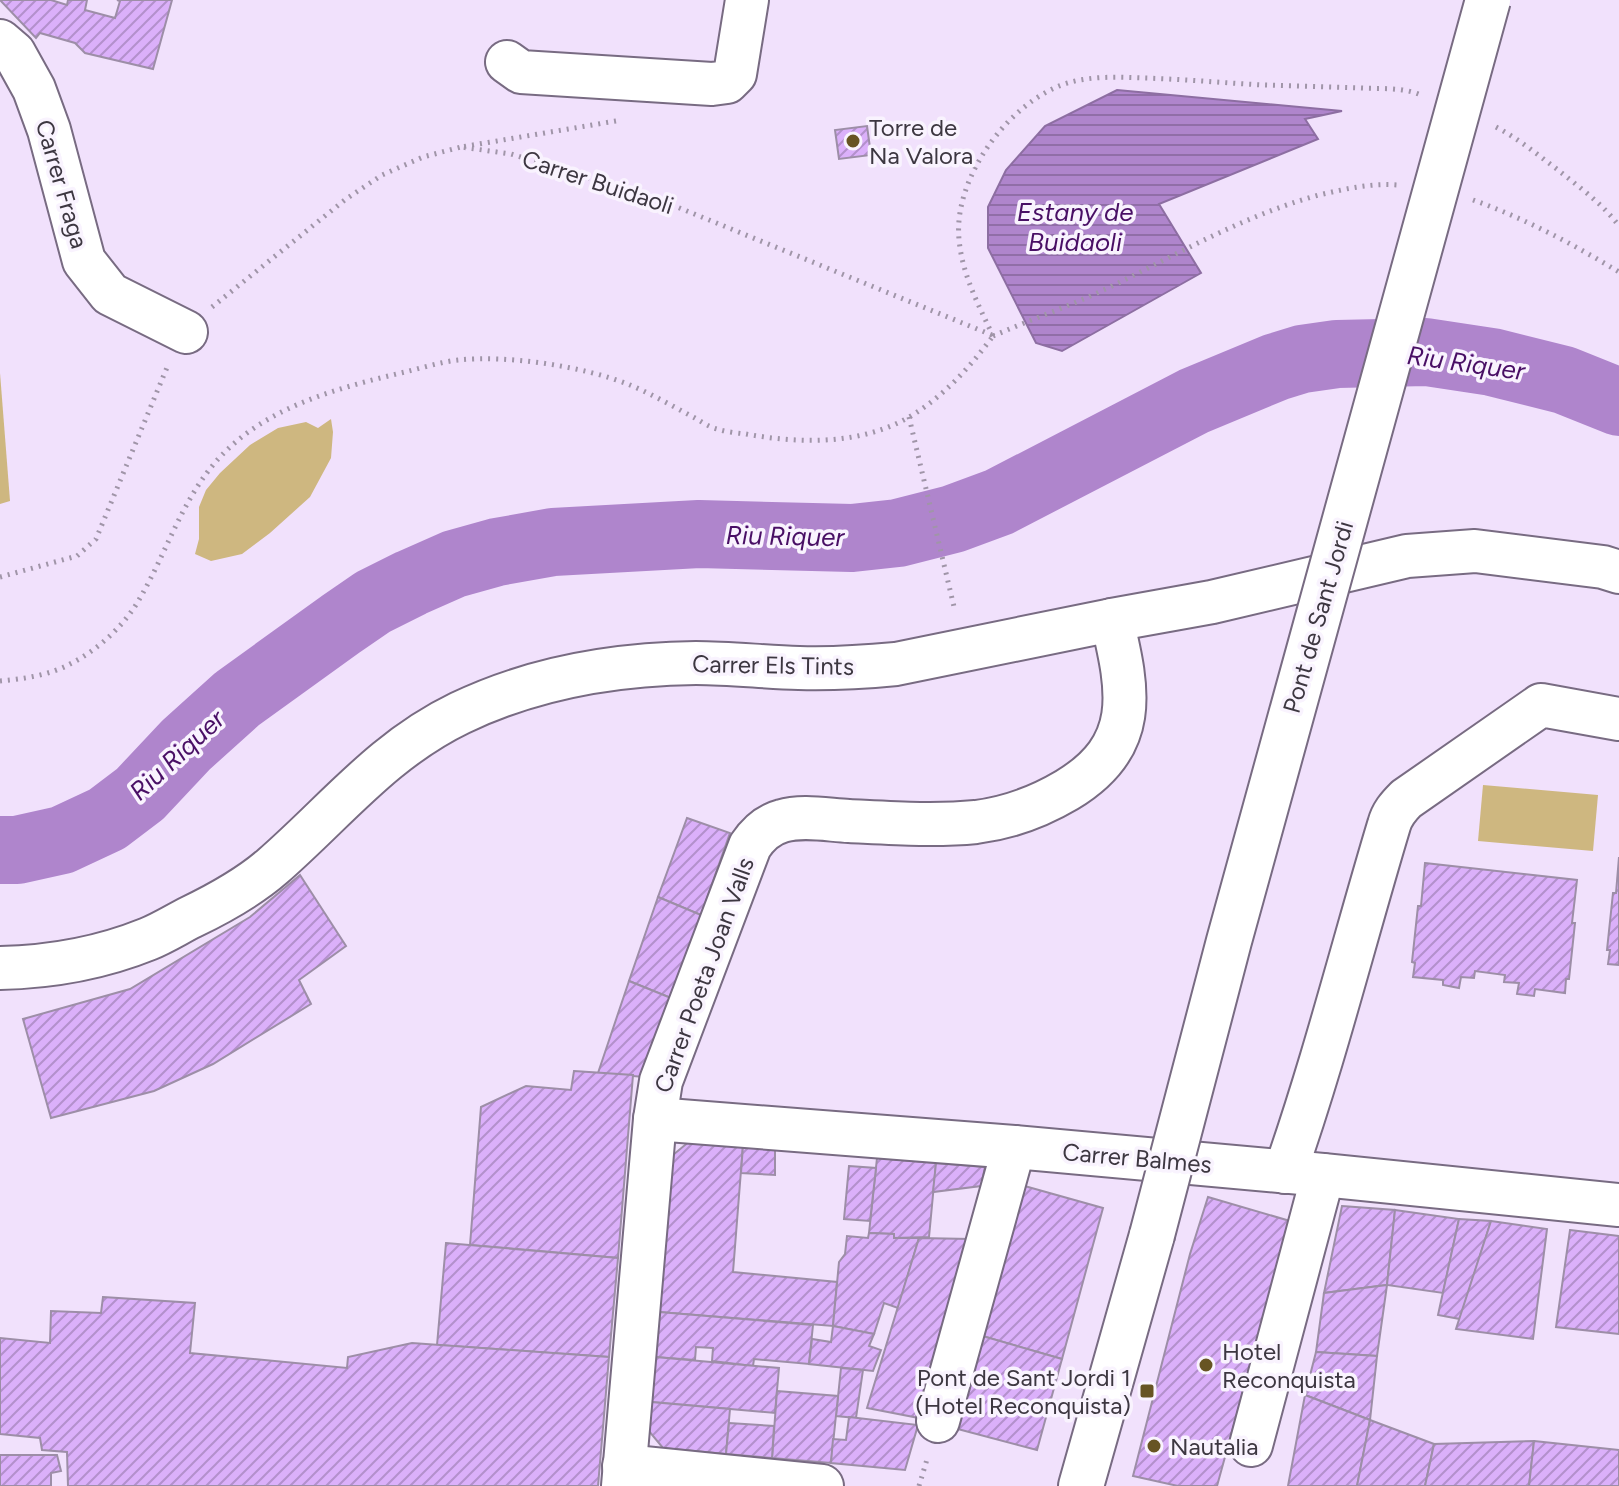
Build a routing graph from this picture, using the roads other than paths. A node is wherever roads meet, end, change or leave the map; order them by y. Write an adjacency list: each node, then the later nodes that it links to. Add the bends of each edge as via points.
1 (747, 0): 4 (street, via 735,74 727,82 521,72)
2 (1488, 0): 18 (main road, Pont de Sant Jordi, bridge)
3 (0, 41): 5 (street, Carrer Fraga, via 14,53 34,89 84,261 110,294)
4 (507, 62)
5 (186, 332)
6 (1619, 572): 7 (street, Carrer Els Tints, via 1475,551 1407,556)
7 (1112, 620): 9 (street, Carrer Els Tints, via 896,664 642,665 527,686 459,713 393,754 271,868 212,907 150,939 110,952); 10 (street, Carrer Poeta Joan Valls, via 1125,682 1117,739 1095,771 1062,792 1020,811 979,821 795,819 758,834 661,1081)
8 (1619, 719): 12 (street, via 1541,705 1406,799 1391,816 1316,1082)
9 (0, 968)
10 (655, 1119): 11 (street, Carrer Balmes); 16 (street, Carrer Poeta Joan Valls)
11 (1014, 1147): 12 (street, Carrer Balmes); 14 (street)
12 (1304, 1173): 13 (street, Carrer Balmes); 15 (street)
13 (1619, 1205)
14 (938, 1421)
15 (1251, 1445)
16 (623, 1476): 17 (street)
17 (822, 1486)
18 (1081, 1486)

